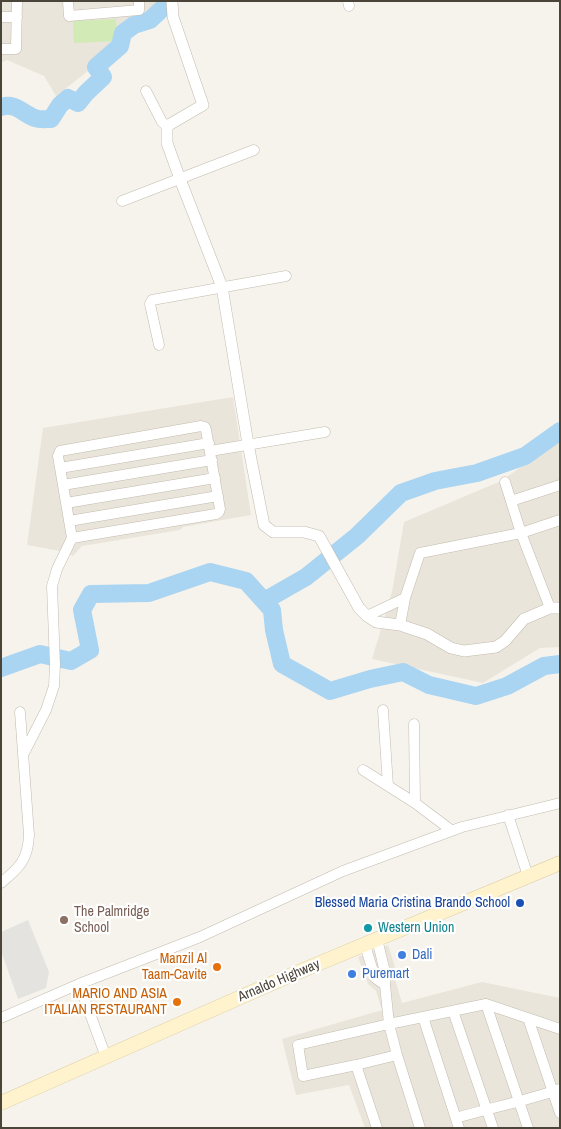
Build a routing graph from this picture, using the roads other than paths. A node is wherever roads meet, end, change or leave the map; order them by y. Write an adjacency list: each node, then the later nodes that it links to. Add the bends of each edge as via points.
1 (17, 1): 6 (street)
2 (68, 1): 3 (street, via 69,16 139,10)
3 (139, 1)
4 (172, 1): 9 (street, via 174,17 203,105)
5 (1, 17): 6 (street)
6 (17, 17): 7 (street, via 16,49)
7 (1, 49)
8 (146, 91): 9 (street)
9 (167, 126): 11 (street, via 168,143)
10 (254, 150): 11 (street)
11 (180, 179): 12 (street); 14 (street)
12 (122, 201)
13 (286, 276): 14 (street)
14 (222, 287): 15 (street, via 152,300 150,304); 17 (street)
15 (159, 345)
16 (325, 432): 17 (street)
17 (248, 444): 18 (street); 33 (street, via 264,525 273,532 304,532 319,536 359,608)
18 (210, 451): 19 (street); 19 (street, via 206,428 201,426 62,450 58,454); 20 (street); 23 (street)
19 (60, 468): 23 (street)
20 (214, 478): 24 (street); 26 (street)
21 (505, 482): 25 (street)
22 (560, 485): 25 (street)
23 (63, 486): 26 (street)
24 (218, 496): 27 (street); 30 (street, via 218,513)
25 (511, 501): 29 (street)
26 (66, 503): 27 (street)
27 (69, 521): 30 (street)
28 (559, 522): 29 (street)
29 (522, 533): 31 (street, via 420,553); 32 (street)
30 (72, 538): 38 (street, via 54,578 52,594 54,686 50,702)
31 (405, 598): 33 (street); 34 (street)
32 (555, 608): 34 (street, via 524,619 505,642 496,647 464,651)
33 (367, 616): 34 (street, via 376,622)
34 (400, 625)
35 (383, 710): 40 (street)
36 (20, 712): 38 (street)
37 (414, 724): 41 (street)
38 (23, 755): 47 (street, via 28,847 22,864)
39 (363, 770): 40 (street)
40 (388, 786): 41 (street)
41 (415, 803): 44 (street)
42 (560, 803): 43 (street)
43 (508, 815): 44 (street); 46 (street)
44 (451, 830): 49 (street, via 343,871 200,937)
45 (560, 864): 46 (main road, Arnaldo Highway)
46 (528, 876): 48 (main road, Arnaldo Highway)
47 (1, 883)
48 (371, 942): 55 (street, via 386,976); 58 (main road, Arnaldo Highway)
49 (79, 984): 53 (street); 58 (street)
50 (486, 1004): 51 (street); 54 (street); 61 (street)
51 (453, 1011): 52 (street); 63 (street)
52 (423, 1017): 55 (street); 65 (street)
53 (1, 1018)
54 (528, 1018): 56 (street); 60 (street)
55 (389, 1024): 57 (street); 59 (street, via 298,1045 304,1076)
56 (560, 1029)
57 (396, 1054): 59 (street); 67 (street)
58 (106, 1056): 62 (main road, Arnaldo Highway)
59 (356, 1065): 66 (street)
60 (556, 1090): 61 (street); 64 (street)
61 (519, 1102): 63 (street); 69 (street)
62 (1, 1103)
63 (486, 1109): 65 (street); 68 (street)
64 (560, 1113)
65 (457, 1123)
66 (377, 1128)
67 (420, 1128)
68 (493, 1128)
69 (528, 1128)

